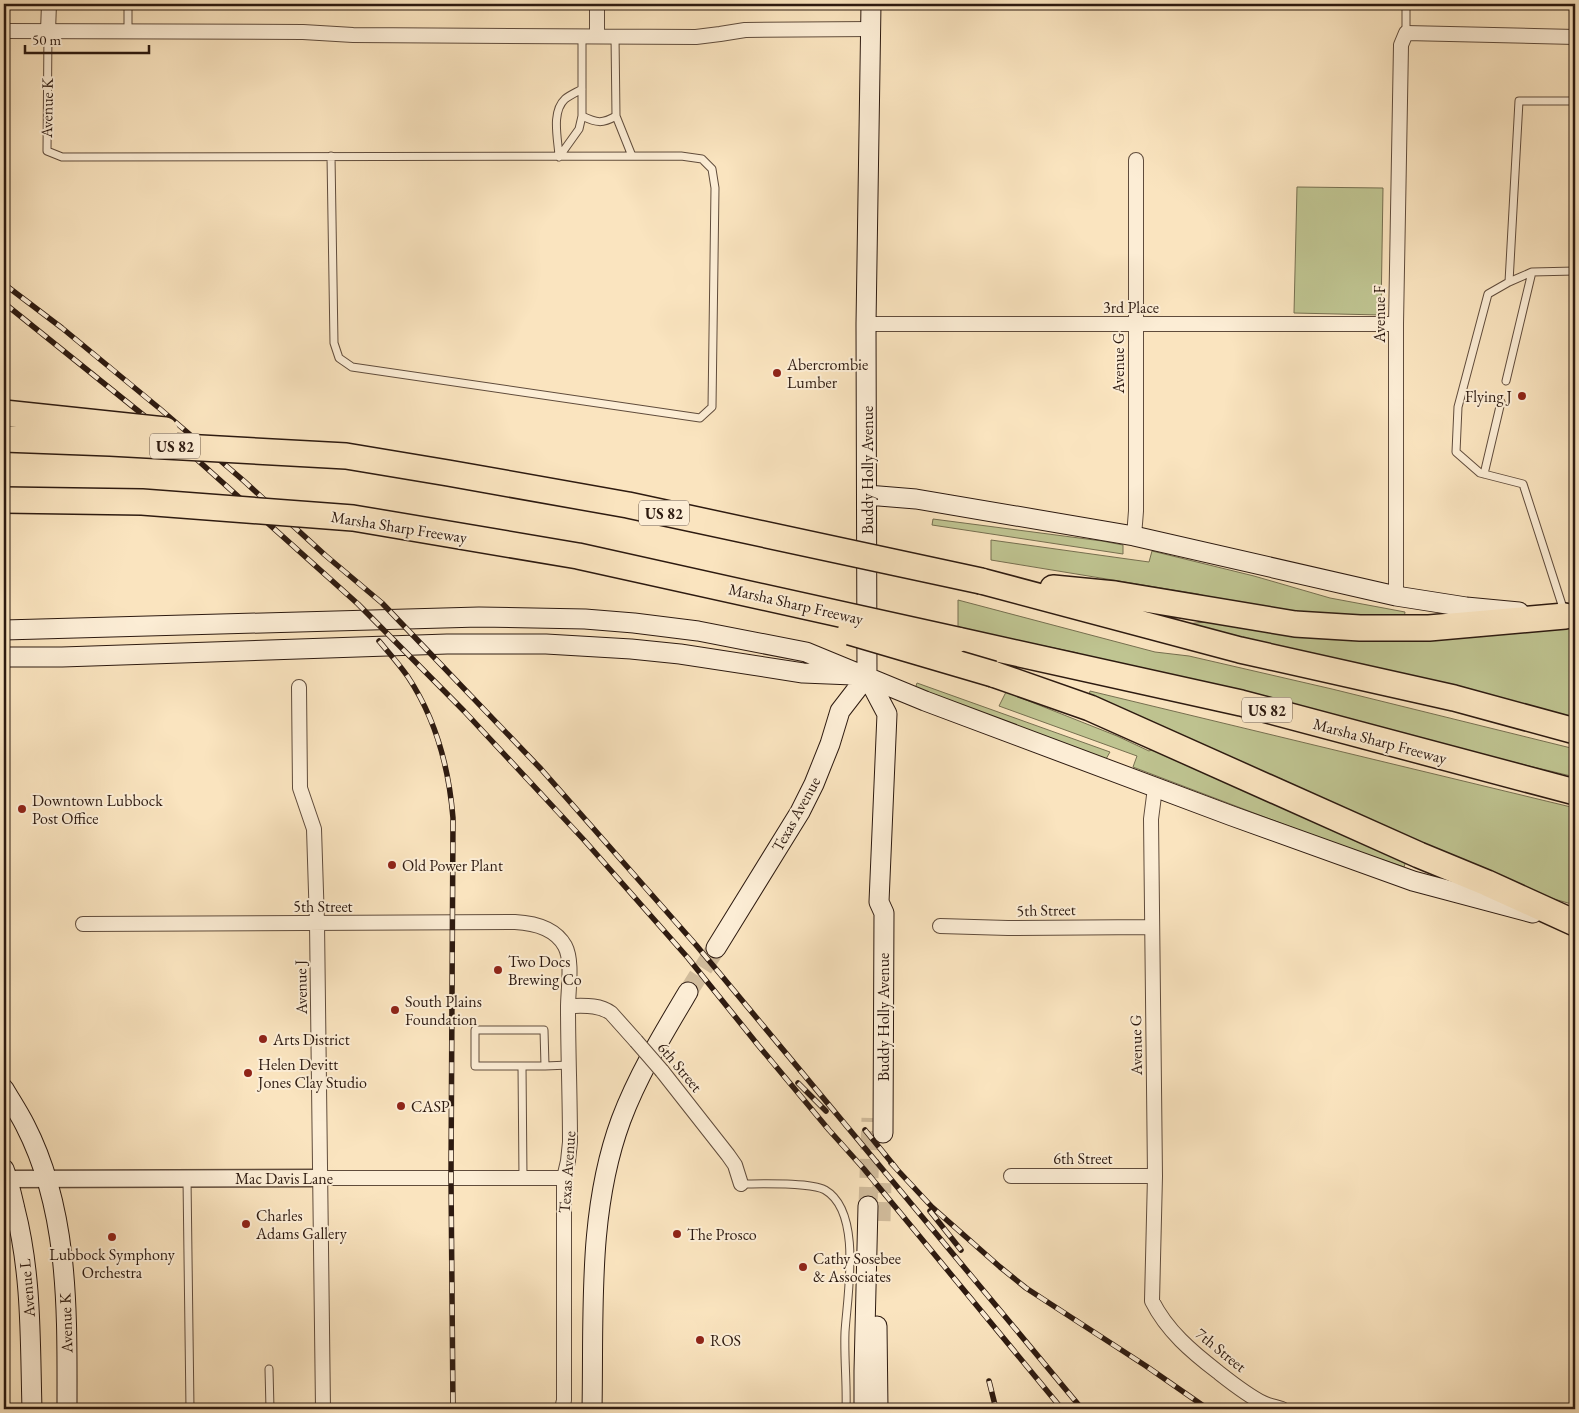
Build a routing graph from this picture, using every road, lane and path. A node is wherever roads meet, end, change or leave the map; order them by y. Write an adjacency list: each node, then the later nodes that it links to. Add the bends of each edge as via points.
1 (48, 4): 8 (street, Avenue K)
2 (128, 4): 9 (lane)
3 (597, 4): 12 (street)
4 (871, 4): 6 (main road, Buddy Holly Avenue)
5 (1406, 4): 10 (lane)
6 (871, 29): 13 (street); 26 (main road, Buddy Holly Avenue)
7 (4, 31): 8 (street)
8 (48, 31): 9 (street); 19 (lane, Avenue K, via 47,151 62,156)
9 (128, 32): 11 (street)
10 (1406, 34): 14 (street); 27 (street, Avenue F, via 1401,45)
11 (582, 36): 12 (street); 15 (lane)
12 (597, 36): 13 (street)
13 (615, 36): 18 (lane)
14 (1575, 37)
15 (582, 88): 17 (lane); 20 (lane, via 559,106)
16 (1575, 102): 25 (lane, via 1519,102)
17 (582, 116): 18 (lane, via 595,122 607,122); 20 (lane, via 579,129)
18 (616, 116): 21 (lane)
19 (332, 156): 20 (lane); 21 (lane, via 334,343 339,358 352,367 700,418 712,407 715,188 712,169 702,159)
20 (559, 156): 21 (lane)
21 (632, 156)
22 (1136, 160): 28 (street, Avenue G)
23 (1575, 271): 24 (lane)
24 (1532, 272): 25 (lane); 29 (lane)
25 (1509, 282): 34 (lane, via 1488,294 1458,407 1456,452)
26 (866, 324): 28 (street, 3rd Place); 35 (main road, Buddy Holly Avenue)
27 (1396, 324): 28 (street, 3rd Place); 40 (street, Avenue F)
28 (1136, 325): 37 (street, Avenue G)
29 (1506, 382)
30 (1501, 402): 34 (lane)
31 (4, 413): 33 (highway, bridge, via 284,442)
32 (4, 439): 33 (highway, US 82, bridge)
33 (346, 456): 39 (highway, US 82, bridge, via 628,505)
34 (1484, 474): 41 (lane, via 1522,484)
35 (867, 495): 37 (main road, via 916,499); 44 (main road, Buddy Holly Avenue)
36 (4, 500): 38 (highway, Marsha Sharp Freeway, bridge, via 142,502 353,518)
37 (1134, 536): 40 (main road)
38 (644, 570): 48 (highway, Marsha Sharp Freeway / US 82, bridge, via 1241,703); 52 (highway, bridge, via 992,674 1090,708)
39 (981, 581): 41 (highway, via 1115,594 1295,624 1360,628 1429,628); 46 (highway, US 82, via 1240,650 1454,698)
40 (1396, 596): 41 (main road, via 1466,607)
41 (1570, 616)
42 (4, 630): 44 (main road, via 479,617 585,619 698,631 774,644 806,652)
43 (4, 658): 44 (main road, via 447,644 546,644 650,650 803,673)
44 (867, 676): 47 (main road); 49 (main road, Buddy Holly Avenue, via 886,714); 56 (main road, Texas Avenue, via 840,711 830,744 800,812)
45 (299, 687): 50 (street, Avenue J, via 300,788 314,829)
46 (1575, 731)
47 (1155, 788): 52 (main road, via 1413,881); 54 (street, Avenue G, via 1151,819)
48 (1575, 792)
49 (879, 902): 63 (main road, Buddy Holly Avenue, via 874,913); 64 (main road, Buddy Holly Avenue, via 884,913)
50 (317, 923): 51 (street, 5th Street); 55 (street, 5th Street, via 523,923 540,926); 69 (street, Avenue J)
51 (83, 924)
52 (1575, 924)
53 (940, 926): 54 (street, 5th Street)
54 (1152, 927): 67 (street, Avenue G)
55 (559, 937): 58 (street, Texas Avenue, via 568,956)
56 (716, 948)
57 (688, 992): 84 (main road, via 638,1081 621,1121 607,1170 594,1256)
58 (568, 1006): 59 (street, Texas Avenue); 73 (street, 6th Street, bridge, via 600,1006 611,1013 728,1155)
59 (569, 1065): 61 (lane); 71 (street, Texas Avenue, via 570,1142)
60 (522, 1066): 61 (lane); 61 (lane, via 475,1066 476,1030 544,1030); 70 (lane)
61 (545, 1066)
62 (4, 1089): 72 (main road, via 25,1125)
63 (871, 1118)
64 (883, 1133)
65 (5, 1176): 72 (street, Mac Davis Lane); 78 (main road, Avenue L, via 19,1224 28,1286)
66 (1011, 1176): 67 (street, 6th Street)
67 (1154, 1176): 76 (street, Avenue G)
68 (187, 1178): 69 (street, Mac Davis Lane); 72 (street, Mac Davis Lane); 80 (lane)
69 (321, 1178): 70 (street, Mac Davis Lane); 82 (street, Avenue J)
70 (523, 1178): 71 (street, Mac Davis Lane)
71 (564, 1178): 83 (street, Texas Avenue)
72 (47, 1179): 79 (main road, Avenue K, via 62,1253)
73 (741, 1184): 85 (lane, via 809,1186 825,1190 838,1202 849,1238)
74 (868, 1206): 86 (main road)
75 (881, 1221): 87 (main road)
76 (1152, 1301): 88 (street, 7th Street, via 1173,1332 1198,1356 1256,1399)
77 (270, 1369): 81 (lane)
78 (32, 1409)
79 (67, 1409)
80 (190, 1409)
81 (270, 1409)
82 (323, 1409)
83 (562, 1409)
84 (592, 1409)
85 (846, 1409)
86 (864, 1409)
87 (878, 1409)
88 (1282, 1409)

